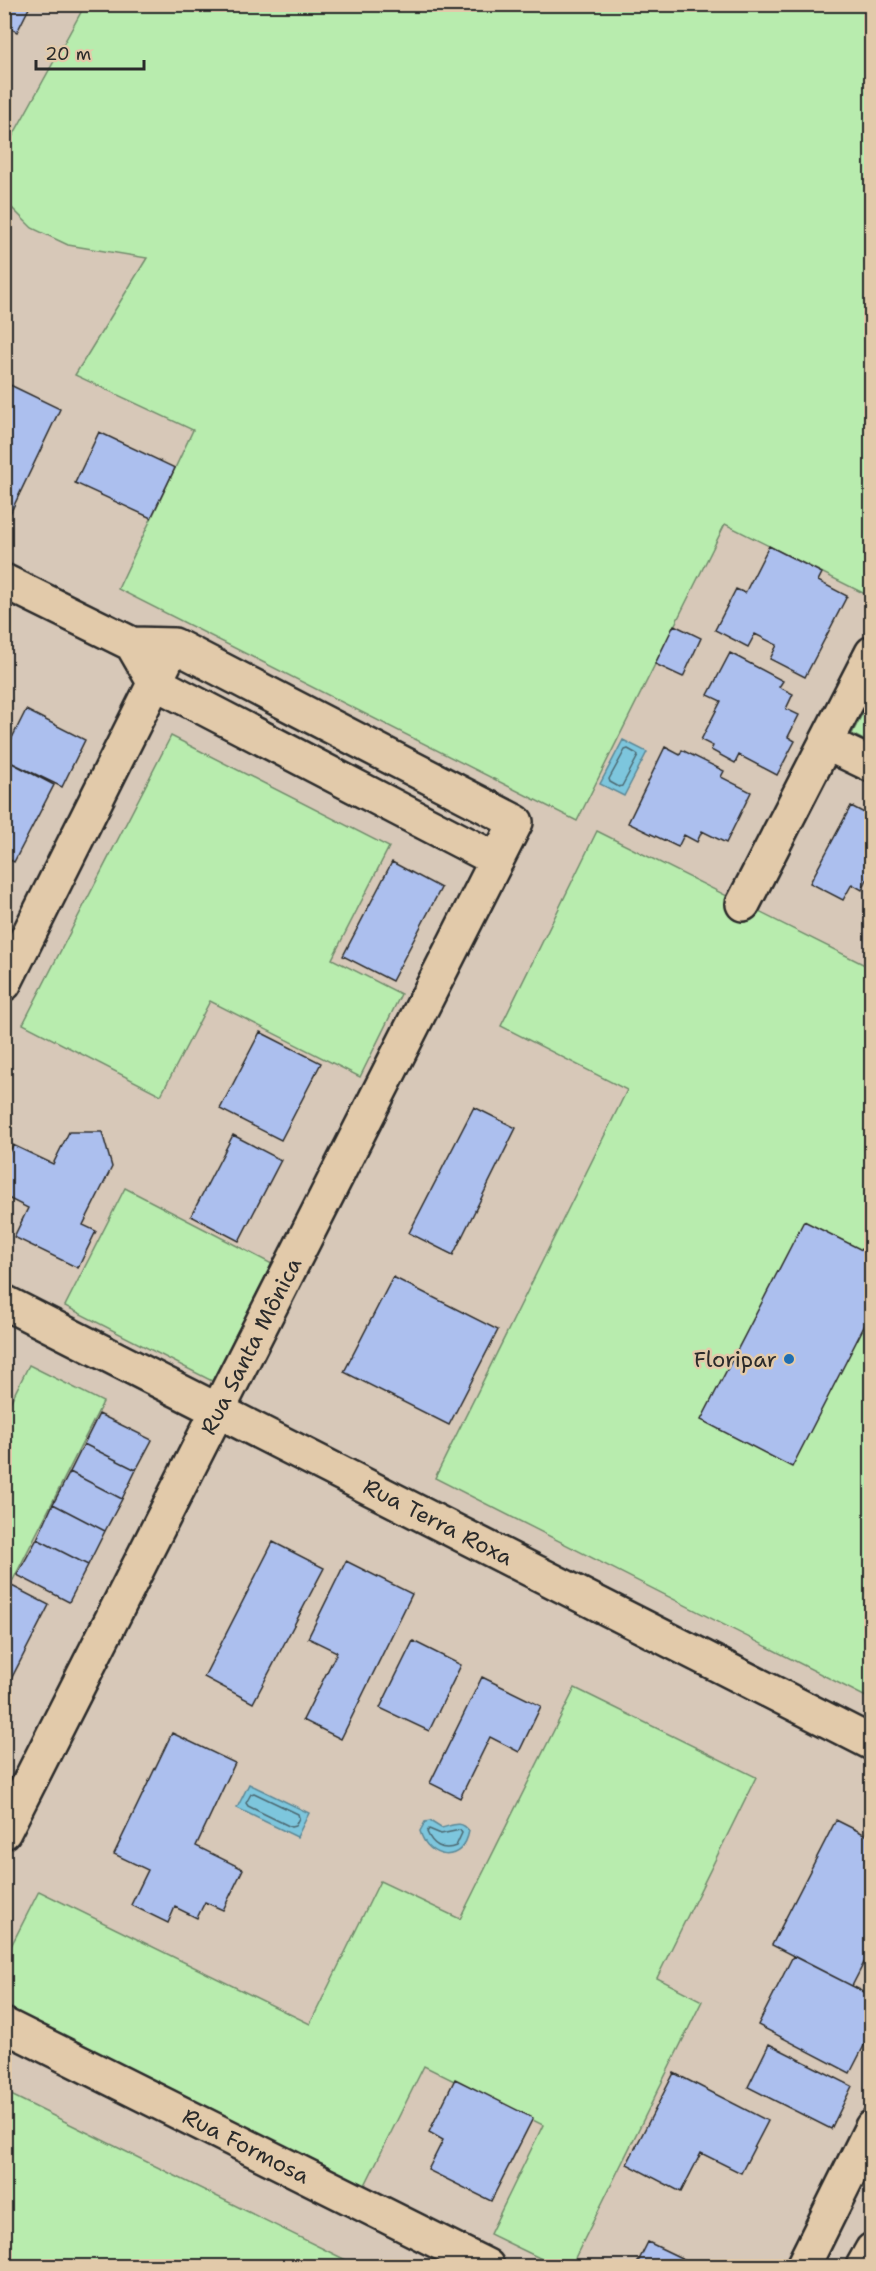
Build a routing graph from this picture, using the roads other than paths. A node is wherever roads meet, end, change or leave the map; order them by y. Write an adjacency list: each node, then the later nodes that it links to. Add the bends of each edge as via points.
1 (4, 581): 2 (street)
2 (132, 644): 3 (street); 5 (street)
3 (174, 645): 5 (street); 8 (street, Rua Santa Mônica, via 516,822)
4 (872, 652): 6 (street)
5 (154, 682): 8 (street); 10 (street)
6 (825, 743): 7 (street); 9 (street)
7 (872, 765)
8 (496, 860): 12 (street, Rua Santa Mônica)
9 (743, 904)
10 (4, 984)
11 (4, 1302): 12 (street, Rua Terra Roxa)
12 (218, 1410): 13 (street, Rua Terra Roxa); 14 (street, Rua Santa Mônica)
13 (872, 1743)
14 (4, 1832)
15 (4, 2025): 18 (street, Rua Formosa)
16 (872, 2127): 19 (street)
17 (872, 2250): 20 (street)
18 (487, 2266)
19 (803, 2266)
20 (863, 2266)

